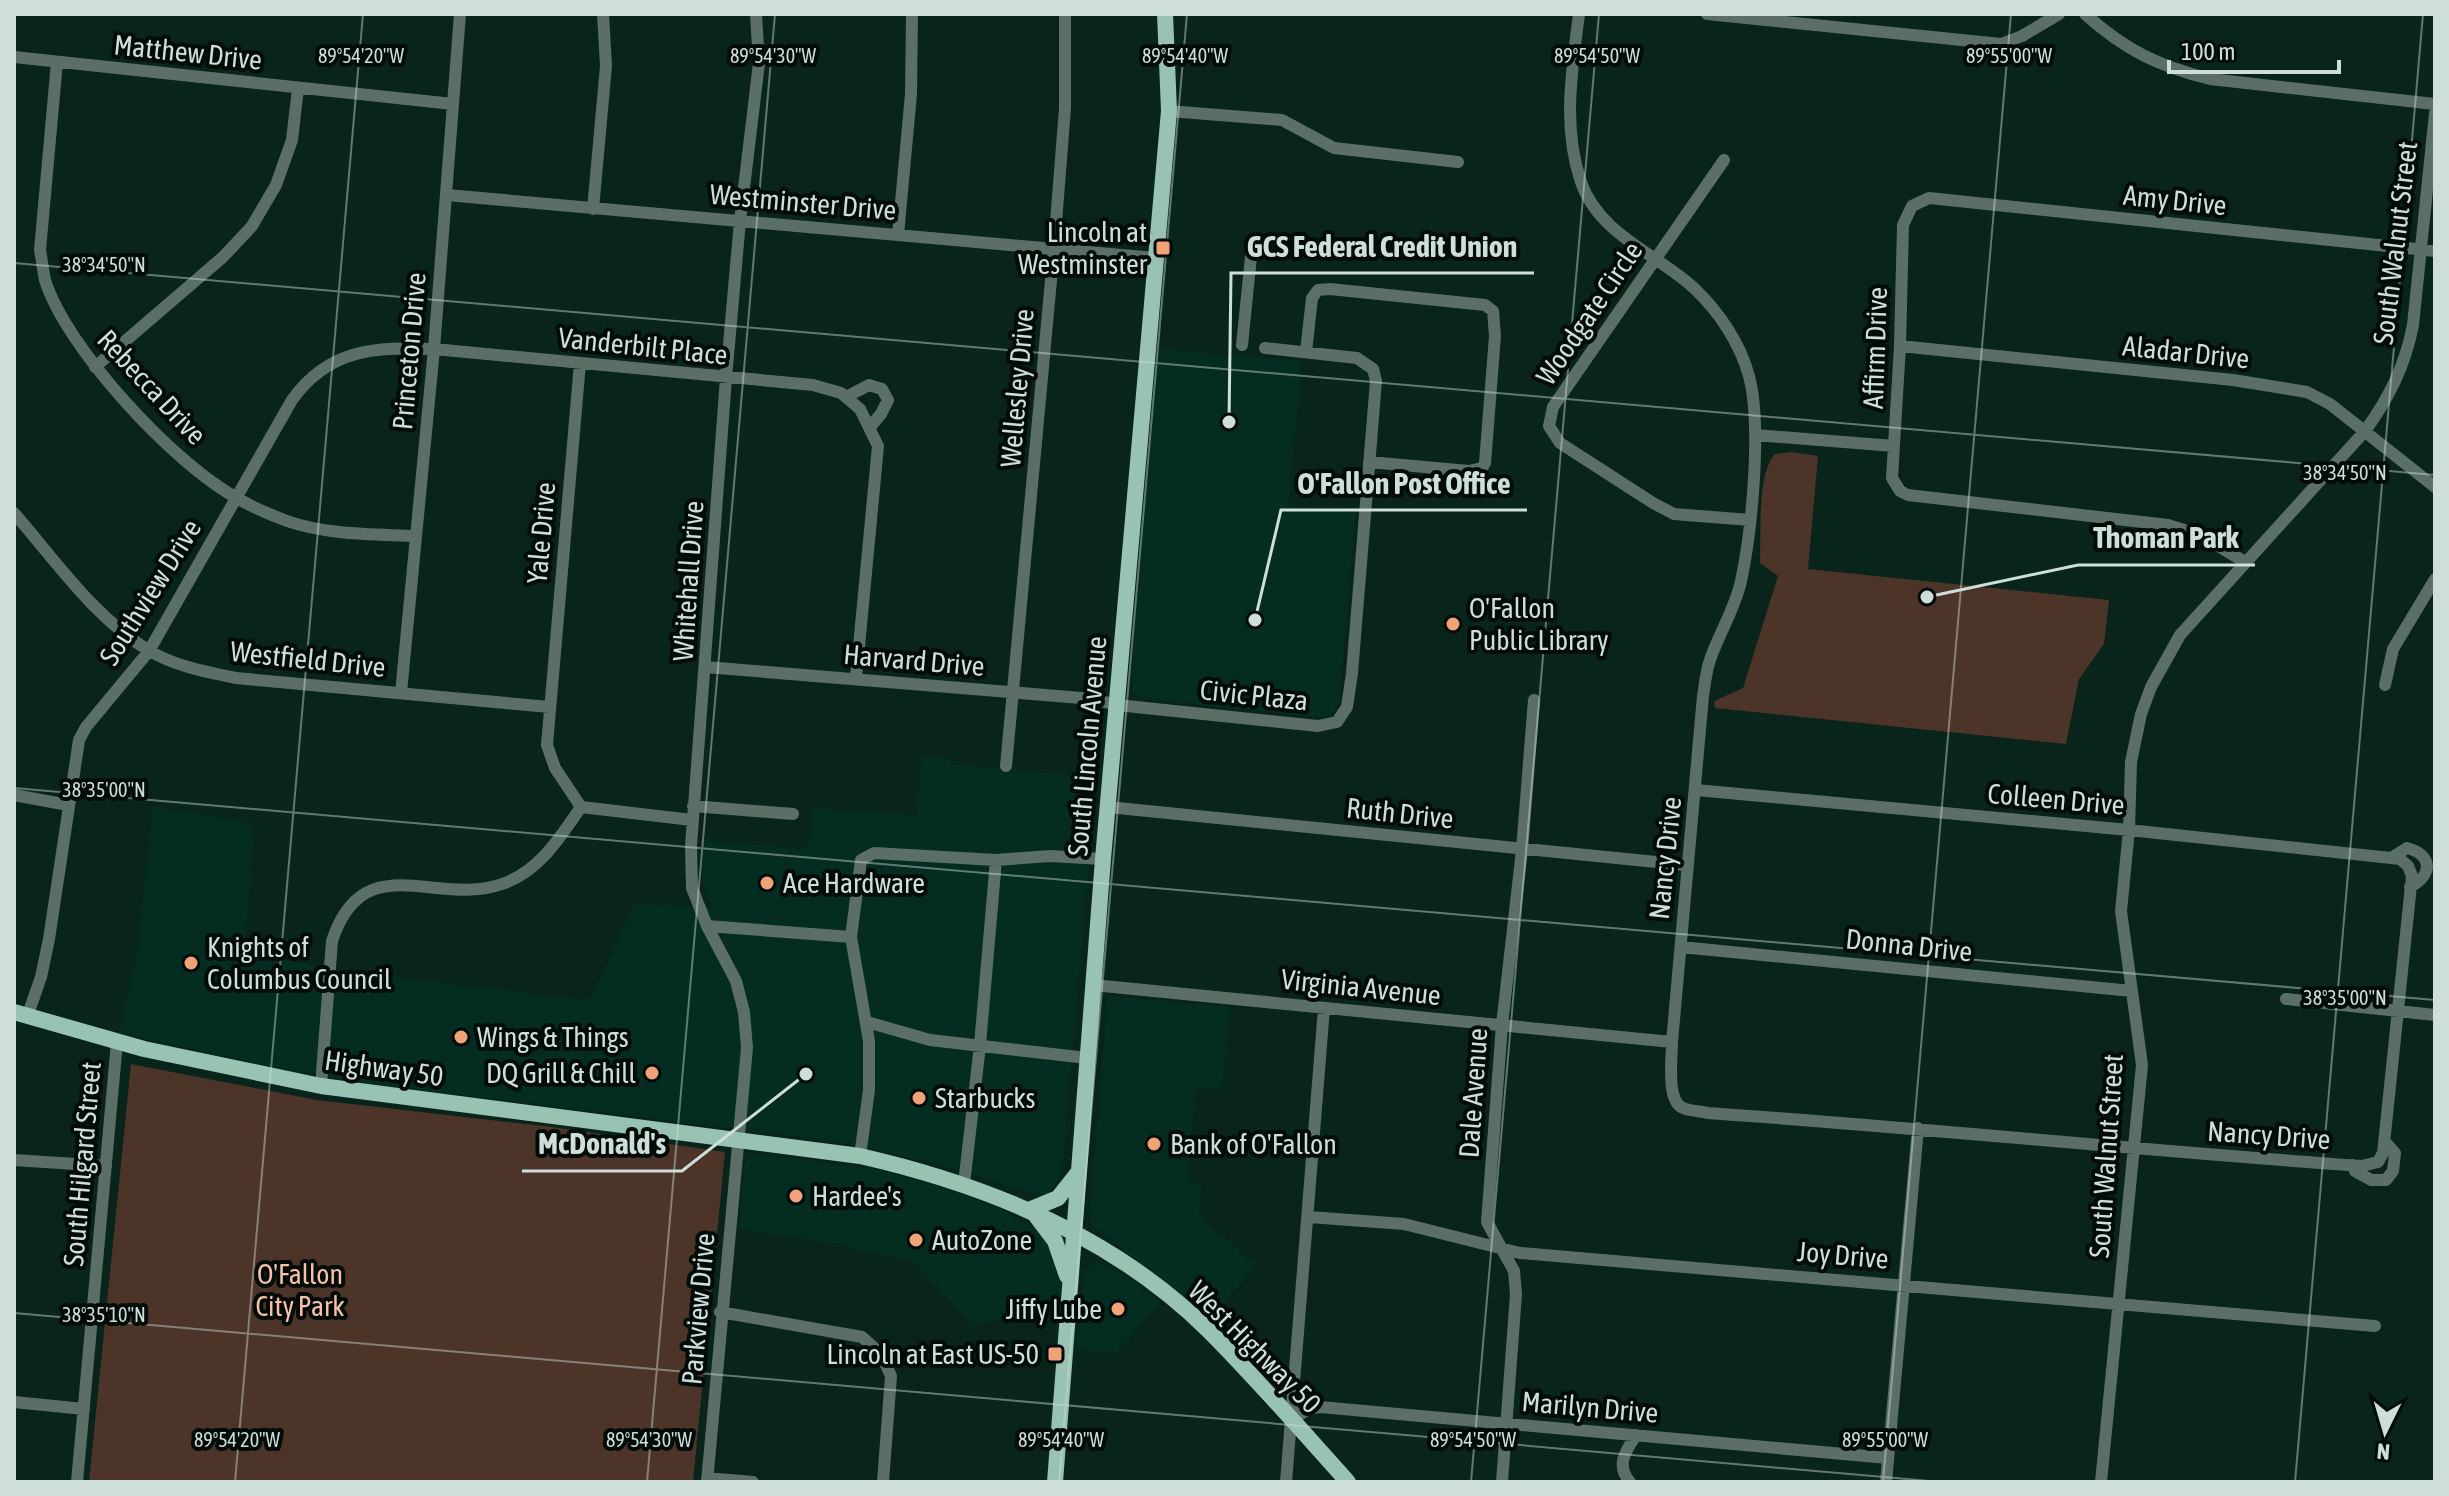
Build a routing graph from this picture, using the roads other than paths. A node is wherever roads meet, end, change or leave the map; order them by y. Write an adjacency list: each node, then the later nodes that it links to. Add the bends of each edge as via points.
1 (460, 14): 14 (street, Princeton Drive)
2 (603, 14): 22 (street, via 606,66)
3 (756, 14): 23 (street, Whitehall Drive, via 759,63)
4 (912, 14): 24 (street, via 911,94)
5 (1065, 14): 26 (street, Wellesley Drive, via 1065,108)
6 (1165, 14): 16 (main road, South Lincoln Avenue)
7 (1579, 14): 30 (street, Nancy Drive, via 1569,112 1582,185 1610,226)
8 (1707, 14): 9 (street, via 2001,44)
9 (2059, 14)
10 (2085, 14): 15 (street, via 2111,37 2174,70 2210,79)
11 (14, 57): 12 (street, Matthew Drive)
12 (57, 62): 13 (street, Matthew Drive); 37 (street, Rebecca Drive, via 40,250 51,293)
13 (298, 88): 14 (street, Matthew Drive); 37 (street, via 292,140 276,185 252,226)
14 (453, 104): 20 (street, Princeton Drive)
15 (2435, 104)
16 (1169, 111): 19 (street, via 1282,120 1334,148); 29 (main road, South Lincoln Avenue)
17 (2435, 113): 27 (street, South Walnut Street)
18 (1724, 160): 30 (street, Woodgate Circle)
19 (1458, 162)
20 (447, 195): 22 (street, Westminster Drive); 34 (street, Princeton Drive)
21 (1912, 206): 27 (street, Amy Drive, via 1929,198); 32 (street, Affirm Drive, via 1903,225)
22 (593, 209): 23 (street, Westminster Drive)
23 (740, 221): 24 (street, Westminster Drive); 38 (street, Whitehall Drive)
24 (898, 235): 26 (street, Westminster Drive)
25 (1252, 247): 31 (street)
26 (1054, 248): 29 (street, Westminster Drive); 57 (street, Wellesley Drive)
27 (2420, 249): 28 (street, Amy Drive); 41 (street, South Walnut Street, via 2408,352 2384,405)
28 (2435, 251)
29 (1155, 258): 59 (main road, South Lincoln Avenue)
30 (1655, 260): 42 (street, Nancy Drive, via 1694,288 1736,342 1749,374); 48 (street, Woodgate Circle, via 1553,407 1549,426 1560,443 1674,514)
31 (1242, 345)
32 (1900, 346): 41 (street, Aladar Drive, via 2307,392); 43 (street, Affirm Drive)
33 (1265, 348): 35 (street)
34 (434, 349): 36 (street, Vanderbilt Place); 46 (street, Southview Drive, via 362,351 316,373 292,400); 49 (street, Princeton Drive)
35 (1306, 352): 44 (street, via 1357,358 1373,369); 44 (street, via 1312,298 1318,290 1485,305 1493,311 1482,468)
36 (580, 363): 38 (street, Vanderbilt Place); 60 (street, Yale Drive)
37 (95, 367): 46 (street, Rebecca Drive, via 177,455)
38 (726, 378): 39 (street, Vanderbilt Place, via 813,385); 53 (street, Whitehall Drive)
39 (846, 397): 40 (street); 40 (street, via 869,385 882,389 888,400)
40 (870, 427): 54 (street, via 878,460)
41 (2365, 431): 45 (street, Aladar Drive); 50 (street, South Walnut Street)
42 (1755, 435): 43 (street); 48 (street, Nancy Drive)
43 (1894, 446): 50 (street, Affirm Drive, via 1892,478 1908,495 2168,525 2200,535)
44 (1369, 462): 59 (street, Civic Plaza, via 1349,696 1337,722 1318,726)
45 (2435, 487)
46 (235, 498): 49 (street, Rebecca Drive, via 315,527); 52 (street, Southview Drive)
47 (14, 513): 52 (street, Westfield Drive, via 109,622)
48 (1750, 520): 62 (street, Nancy Drive, via 1741,582 1709,661)
49 (415, 536): 56 (street, Princeton Drive)
50 (2245, 562): 70 (street, South Walnut Street, via 2180,635 2151,687 2131,762)
51 (2435, 579): 55 (street, via 2393,649)
52 (149, 651): 56 (street, Westfield Drive, via 189,668 236,678); 64 (street, Southview Drive, via 79,740)
53 (706, 667): 54 (street, Harvard Drive); 65 (street, Whitehall Drive)
54 (856, 678): 57 (street, Harvard Drive)
55 (2385, 685)
56 (401, 693): 60 (street, Westfield Drive)
57 (1013, 693): 59 (street, Harvard Drive); 61 (street, Wellesley Drive)
58 (1534, 700): 71 (street, Dale Avenue)
59 (1117, 705): 67 (main road, South Lincoln Avenue)
60 (549, 707): 66 (street, via 550,757)
61 (1006, 766)
62 (1696, 790): 70 (street, Colleen Drive); 75 (street, Nancy Drive)
63 (14, 795): 64 (street)
64 (68, 805): 85 (street, Southview Drive, via 41,977)
65 (693, 806): 68 (street); 69 (street, Whitehall Drive)
66 (581, 807): 69 (street); 93 (street, via 545,856 505,883 465,890 378,887 352,904 332,941)
67 (1108, 807): 71 (street, Ruth Drive); 73 (main road, South Lincoln Avenue)
68 (793, 814)
69 (692, 820): 77 (street, Whitehall Drive, via 692,888)
70 (2129, 830): 72 (street, Colleen Drive); 81 (street, South Walnut Street, via 2121,911)
71 (1522, 850): 75 (street, Ruth Drive); 88 (street, Dale Avenue)
72 (2391, 858): 76 (street, Colleen Drive, via 2408,866); 76 (street, via 2407,848 2425,858 2422,880)
73 (1103, 859): 74 (street); 80 (main road, South Lincoln Avenue)
74 (996, 860): 78 (street, via 874,853 861,860); 91 (street)
75 (1686, 865): 79 (street, Nancy Drive)
76 (2410, 887): 84 (street)
77 (707, 926): 78 (street); 95 (street, Whitehall Drive, via 736,981 744,1012 747,1048)
78 (851, 937): 87 (street)
79 (1681, 947): 81 (street, Donna Drive); 90 (street, Nancy Drive)
80 (1093, 985): 83 (street, Virginia Avenue); 92 (main road, South Lincoln Avenue)
81 (2132, 991): 97 (street, South Walnut Street, via 2142,1065)
82 (2286, 999): 84 (street)
83 (1324, 1008): 88 (street, Virginia Avenue); 105 (street)
84 (2397, 1010): 86 (street); 96 (street)
85 (21, 1014): 89 (main road, Highway 50)
86 (2435, 1015)
87 (867, 1022): 91 (street, via 930,1040); 98 (street, via 869,1090)
88 (1502, 1025): 90 (street, Virginia Avenue); 107 (street, Dale Avenue, via 1487,1222)
89 (117, 1042): 93 (main road, Highway 50); 101 (street, South Hilgard Street)
90 (1672, 1042): 94 (street, Nancy Drive, via 1672,1093 1682,1108)
91 (980, 1045): 92 (street); 103 (street)
92 (1087, 1058): 102 (main road, South Lincoln Avenue)
93 (321, 1086): 95 (main road, Highway 50)
94 (1918, 1128): 97 (street, Nancy Drive); 108 (street)
95 (738, 1141): 98 (main road, Highway 50); 111 (street, Parkview Drive)
96 (2386, 1143): 100 (street, Nancy Drive, via 2378,1162); 100 (street, Nancy Drive, via 2395,1153 2386,1180 2371,1180)
97 (2133, 1150): 100 (street, Nancy Drive); 110 (street, South Walnut Street)
98 (860, 1156): 103 (main road, Highway 50)
99 (14, 1160): 101 (street)
100 (2353, 1165)
101 (106, 1166): 114 (street, South Hilgard Street)
102 (1079, 1170): 104 (main road, via 1058,1198); 106 (main road, South Lincoln Avenue)
103 (964, 1184): 104 (main road, Highway 50)
104 (1029, 1210): 106 (main road, Highway 50); 109 (main road, via 1055,1241)
105 (1309, 1217): 107 (street, Joy Drive, via 1404,1224); 115 (street)
106 (1075, 1233): 109 (main road, South Lincoln Avenue); 115 (main road, West Highway 50, via 1173,1299)
107 (1501, 1247): 108 (street, Joy Drive, via 1520,1253); 116 (street, Dale Avenue, via 1514,1271 1516,1294)
108 (1904, 1284): 110 (street, Joy Drive); 118 (street)
109 (1070, 1289): 123 (main road, South Lincoln Avenue)
110 (2118, 1304): 112 (street, Joy Drive); 129 (street, South Walnut Street)
111 (720, 1312): 119 (street, Parkview Drive); 122 (street, via 862,1337 881,1354 891,1376)
112 (2375, 1326)
113 (14, 1402): 114 (street)
114 (84, 1409): 120 (street, South Hilgard Street)
115 (1292, 1420): 116 (street, Marilyn Drive, via 1320,1407); 124 (street); 125 (main road, West Highway 50)
116 (1508, 1423): 117 (street, Marilyn Drive); 126 (street, Dale Avenue)
117 (1636, 1435): 118 (street, Marilyn Drive); 127 (street, via 1621,1459)
118 (1888, 1458): 128 (street)
119 (707, 1480): 121 (street)
120 (77, 1482)
121 (753, 1482)
122 (883, 1482)
123 (1055, 1482)
124 (1286, 1482)
125 (1348, 1482)
126 (1502, 1482)
127 (1630, 1482)
128 (1886, 1482)
129 (2101, 1482)

